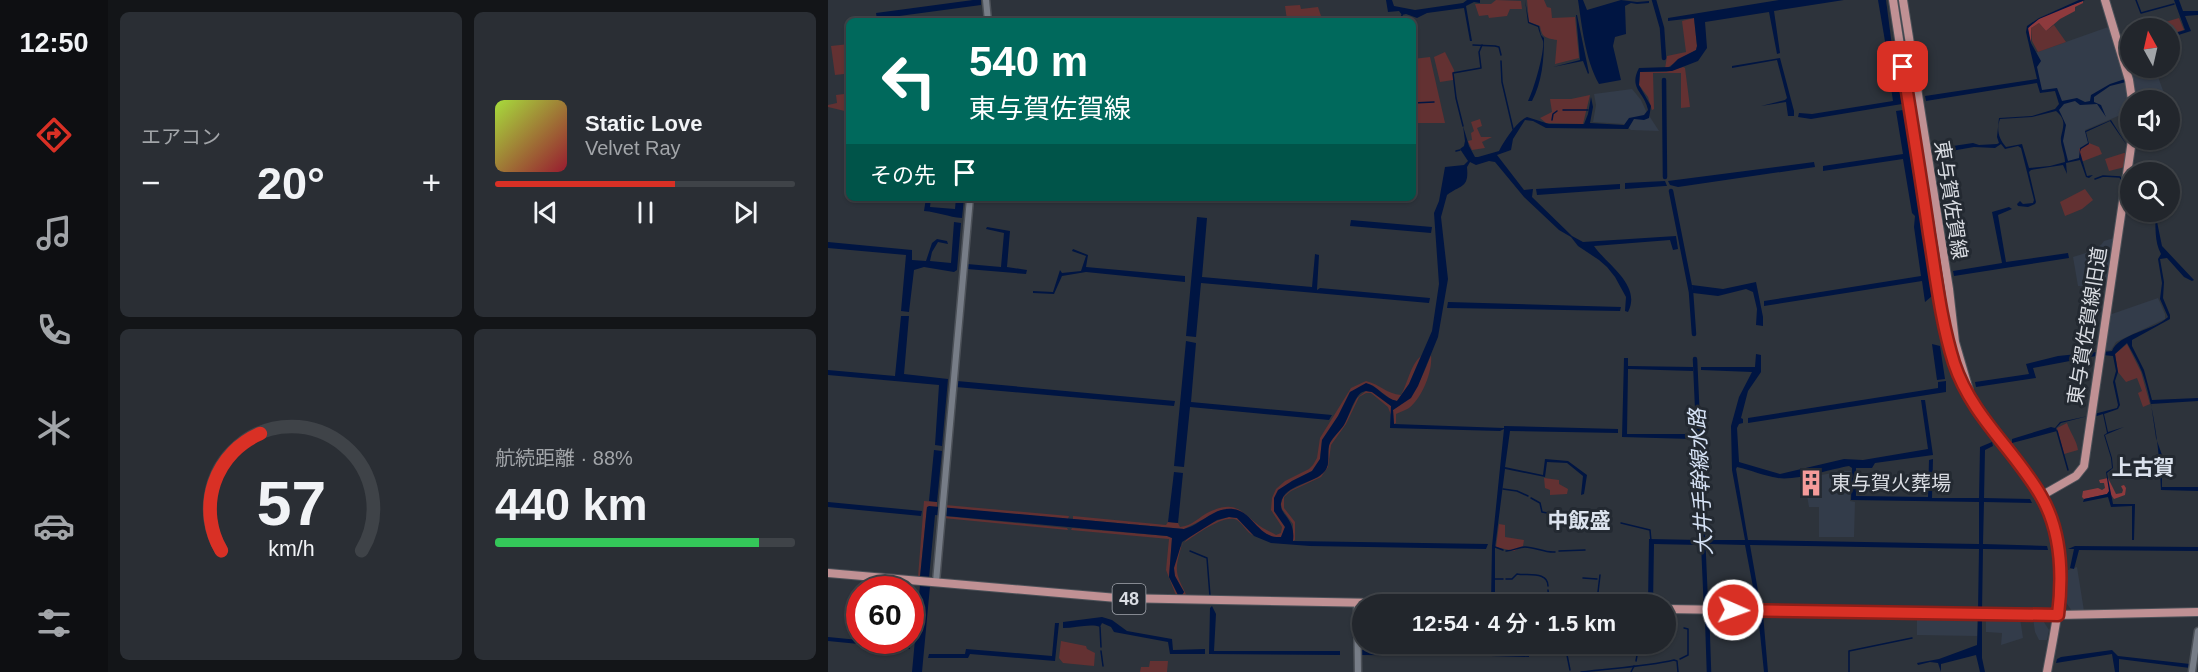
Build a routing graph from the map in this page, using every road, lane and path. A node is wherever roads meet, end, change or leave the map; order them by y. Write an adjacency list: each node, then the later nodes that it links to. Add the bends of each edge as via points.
1 (986, 0): 5 (street)
2 (1893, 0): 9 (main road, 東与賀佐賀線, via 1939,297 1953,361)
3 (1903, 0): 9 (main road, 東与賀佐賀線, via 1955,342)
4 (2105, 0): 6 (main road)
5 (987, 18)
6 (2130, 90)
7 (2131, 150): 10 (main road, 東与賀佐賀線旧道, via 2084,466 2076,476)
8 (970, 201): 12 (street)
9 (1973, 403): 10 (main road, 東与賀佐賀線)
10 (2041, 496): 16 (main road, 東与賀佐賀線, via 2053,526 2062,570)
11 (828, 573): 12 (main road, 48)
12 (936, 582): 13 (main road, 48, via 1127,599)
13 (1352, 603)
14 (1676, 609): 16 (main road)
15 (2198, 612): 16 (main road)
16 (2058, 615): 20 (main road, 東与賀佐賀線)
17 (2198, 630): 21 (street)
18 (1358, 654): 19 (street)
19 (1358, 672)
20 (2047, 672)
21 (2192, 672)

